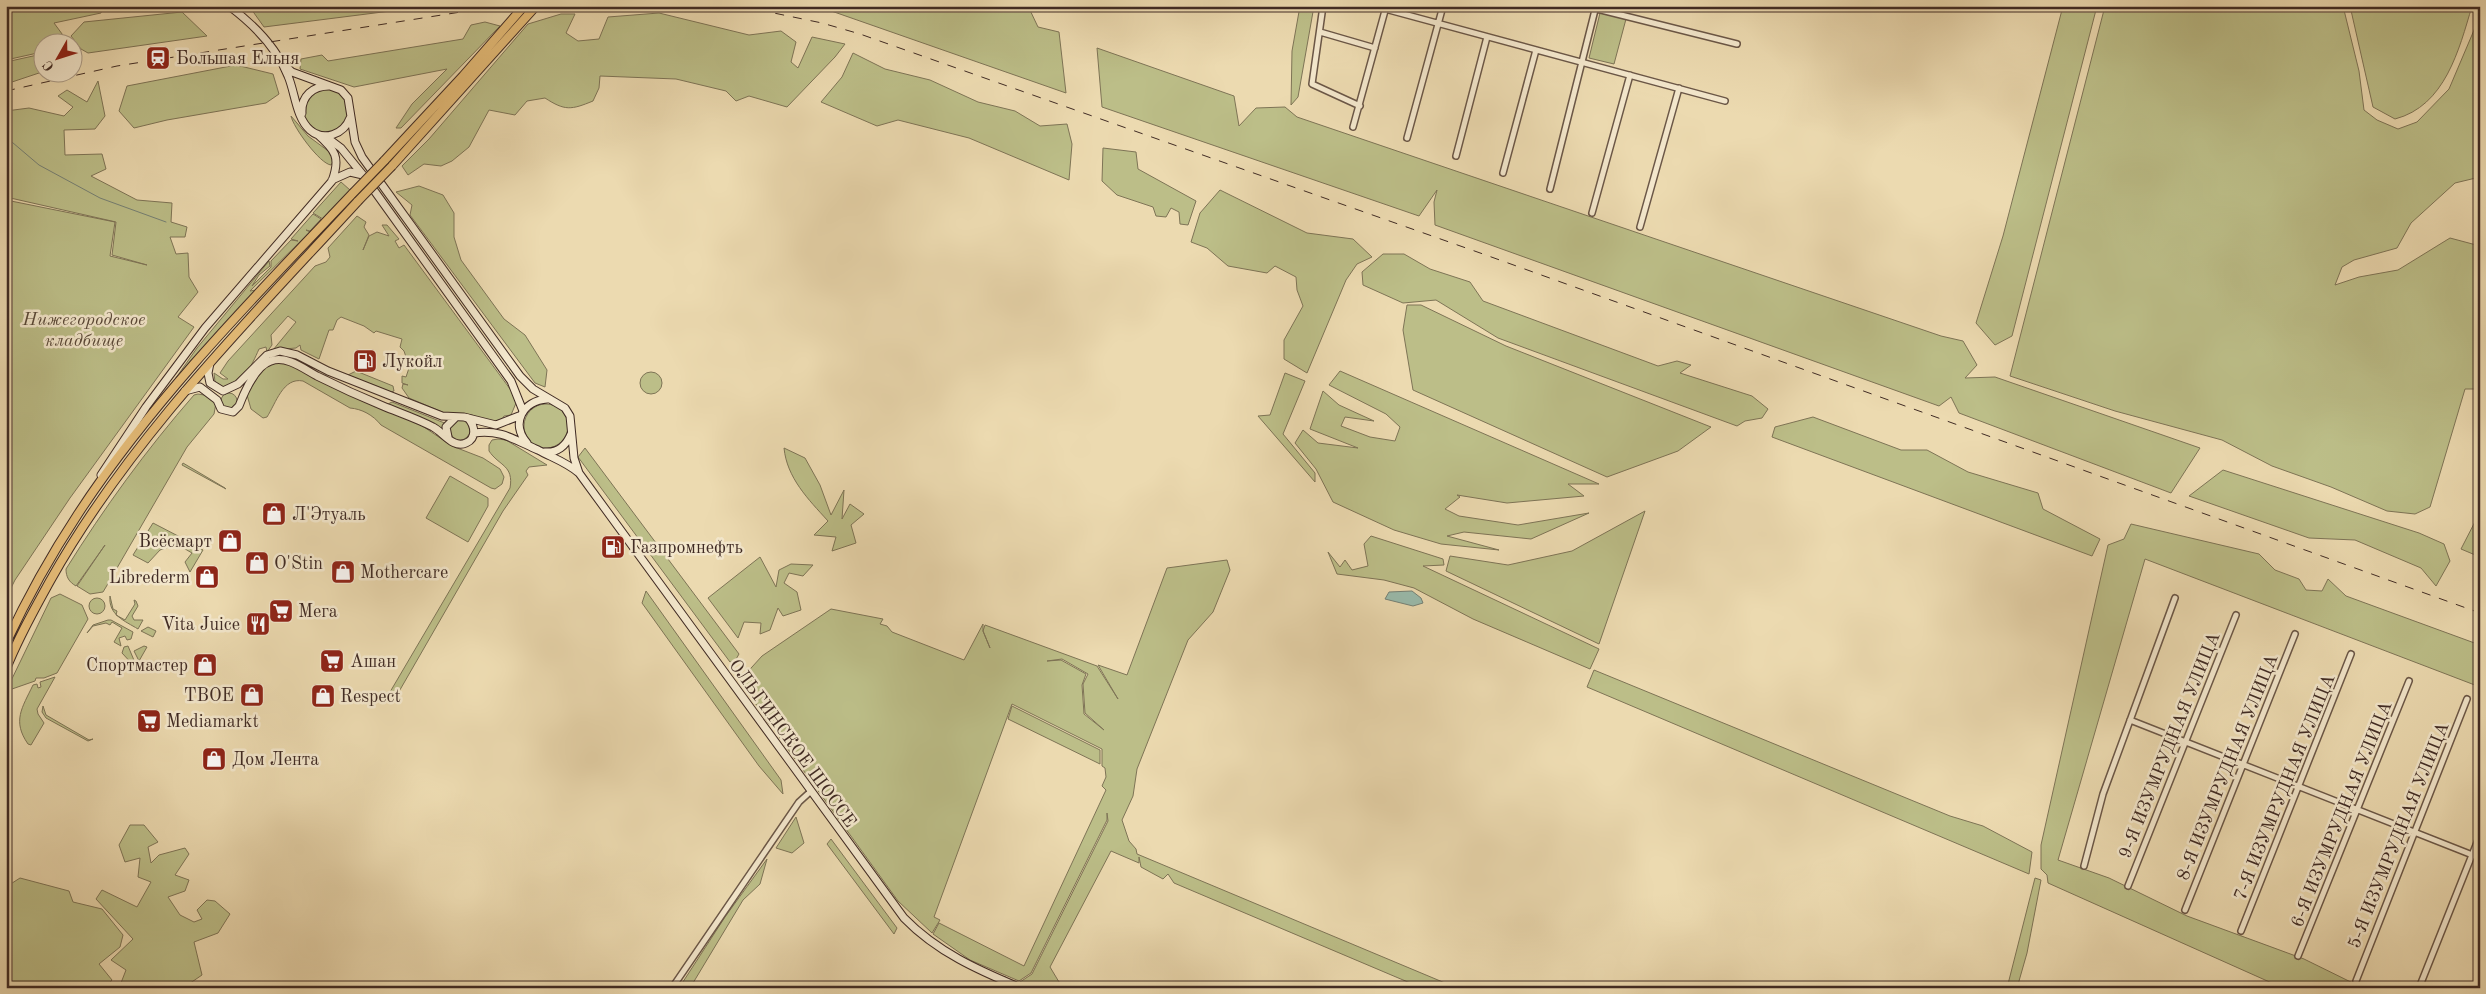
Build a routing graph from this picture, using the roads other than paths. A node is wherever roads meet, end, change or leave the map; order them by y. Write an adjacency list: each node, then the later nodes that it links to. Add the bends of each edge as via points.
1 (524, 6): 51 (main road, bridge, via 177,385)
2 (536, 6): 36 (main road, bridge)
3 (1323, 6): 11 (street)
4 (1374, 6): 8 (street)
5 (1443, 6): 10 (street)
6 (1585, 6): 9 (street)
7 (231, 7): 16 (main road, via 250,23)
8 (1386, 8): 10 (street); 14 (street)
9 (1596, 8): 13 (street); 17 (street)
10 (1439, 23): 12 (street); 28 (street)
11 (1320, 32): 14 (street); 22 (street, via 1312,84)
12 (1487, 36): 15 (street); 29 (street)
13 (1737, 44)
14 (1375, 48): 22 (street)
15 (1536, 50): 17 (street); 30 (street)
16 (281, 62): 19 (main road, via 300,76); 23 (main road)
17 (1581, 62): 18 (street); 33 (street)
18 (1630, 75): 20 (street); 34 (street)
19 (332, 86): 23 (main road, via 320,86 306,96 301,106); 24 (main road, via 348,98)
20 (1679, 88): 21 (street); 35 (street)
21 (1724, 101)
22 (1360, 106): 25 (street)
23 (302, 115): 26 (main road, via 309,129)
24 (351, 115): 27 (main road, via 340,132); 40 (main road, via 355,142 362,157 520,376)
25 (1353, 127)
26 (317, 134): 27 (main road); 32 (main road, via 334,153 336,168)
27 (325, 136): 31 (main road, via 341,148)
28 (1407, 138)
29 (1456, 156)
30 (1503, 173)
31 (363, 175): 32 (main road, via 350,172); 42 (main road, via 511,381)
32 (332, 181): 51 (main road, via 205,328 146,407)
33 (1550, 189)
34 (1592, 213)
35 (1640, 227)
36 (210, 363): 37 (main road, via 210,383); 38 (main road)
37 (226, 390): 39 (main road, via 234,390); 41 (main road); 43 (main road, via 238,384 267,355 280,351 442,416)
38 (185, 392): 41 (main road, via 200,387); 57 (main road, via 145,440 86,521 40,599)
39 (240, 398): 41 (main road, via 237,410 229,412 221,409); 47 (main road, via 263,366 279,359 434,427)
40 (547, 399): 42 (main road, via 531,403); 46 (main road, via 565,408 570,416)
41 (217, 400)
42 (521, 413): 44 (main road, via 496,425); 48 (main road, via 518,427 522,438)
43 (456, 417): 44 (main road); 47 (main road, via 448,423)
44 (468, 418): 45 (main road)
45 (474, 433): 47 (main road, via 471,440 460,444); 48 (main road, via 499,432)
46 (572, 433): 49 (main road, via 568,442 556,451); 50 (main road)
47 (448, 437)
48 (531, 447): 49 (main road)
49 (539, 451): 50 (main road, via 562,460)
50 (579, 473): 64 (main road, ОЛЬГИНСКОЕ ШОССЕ)
51 (85, 504): 55 (main road, via 39,578)
52 (2175, 598): 60 (street)
53 (2236, 615): 61 (street, 9-Я ИЗУМРУДНАЯ УЛИЦА)
54 (2295, 634): 62 (street, 8-Я ИЗУМРУДНАЯ УЛИЦА)
55 (6, 643)
56 (2351, 654): 63 (street, 7-Я ИЗУМРУДНАЯ УЛИЦА)
57 (6, 669)
58 (2409, 681): 65 (street, 6-Я ИЗУМРУДНАЯ УЛИЦА)
59 (2467, 699): 66 (street, 5-Я ИЗУМРУДНАЯ УЛИЦА)
60 (2130, 720): 61 (street); 70 (street, via 2103,794)
61 (2186, 741): 62 (street); 71 (street, 9-Я ИЗУМРУДНАЯ УЛИЦА)
62 (2244, 764): 63 (street); 72 (street, 8-Я ИЗУМРУДНАЯ УЛИЦА)
63 (2299, 786): 65 (street); 73 (street, 7-Я ИЗУМРУДНАЯ УЛИЦА)
64 (810, 792): 76 (main road, ОЛЬГИНСКОЕ ШОССЕ, via 913,928 944,952); 77 (street, via 799,802)
65 (2358, 809): 66 (street); 74 (street, 6-Я ИЗУМРУДНАЯ УЛИЦА)
66 (2415, 832): 68 (street); 75 (street, 5-Я ИЗУМРУДНАЯ УЛИЦА)
67 (2480, 835): 68 (street)
68 (2472, 854): 69 (street); 79 (street)
69 (2480, 858)
70 (2084, 866)
71 (2128, 886)
72 (2185, 910)
73 (2242, 931)
74 (2298, 956)
75 (2356, 981)
76 (1002, 984): 78 (main road, ОЛЬГИНСКОЕ ШОССЕ)
77 (672, 988)
78 (1021, 988)
79 (2419, 988)

